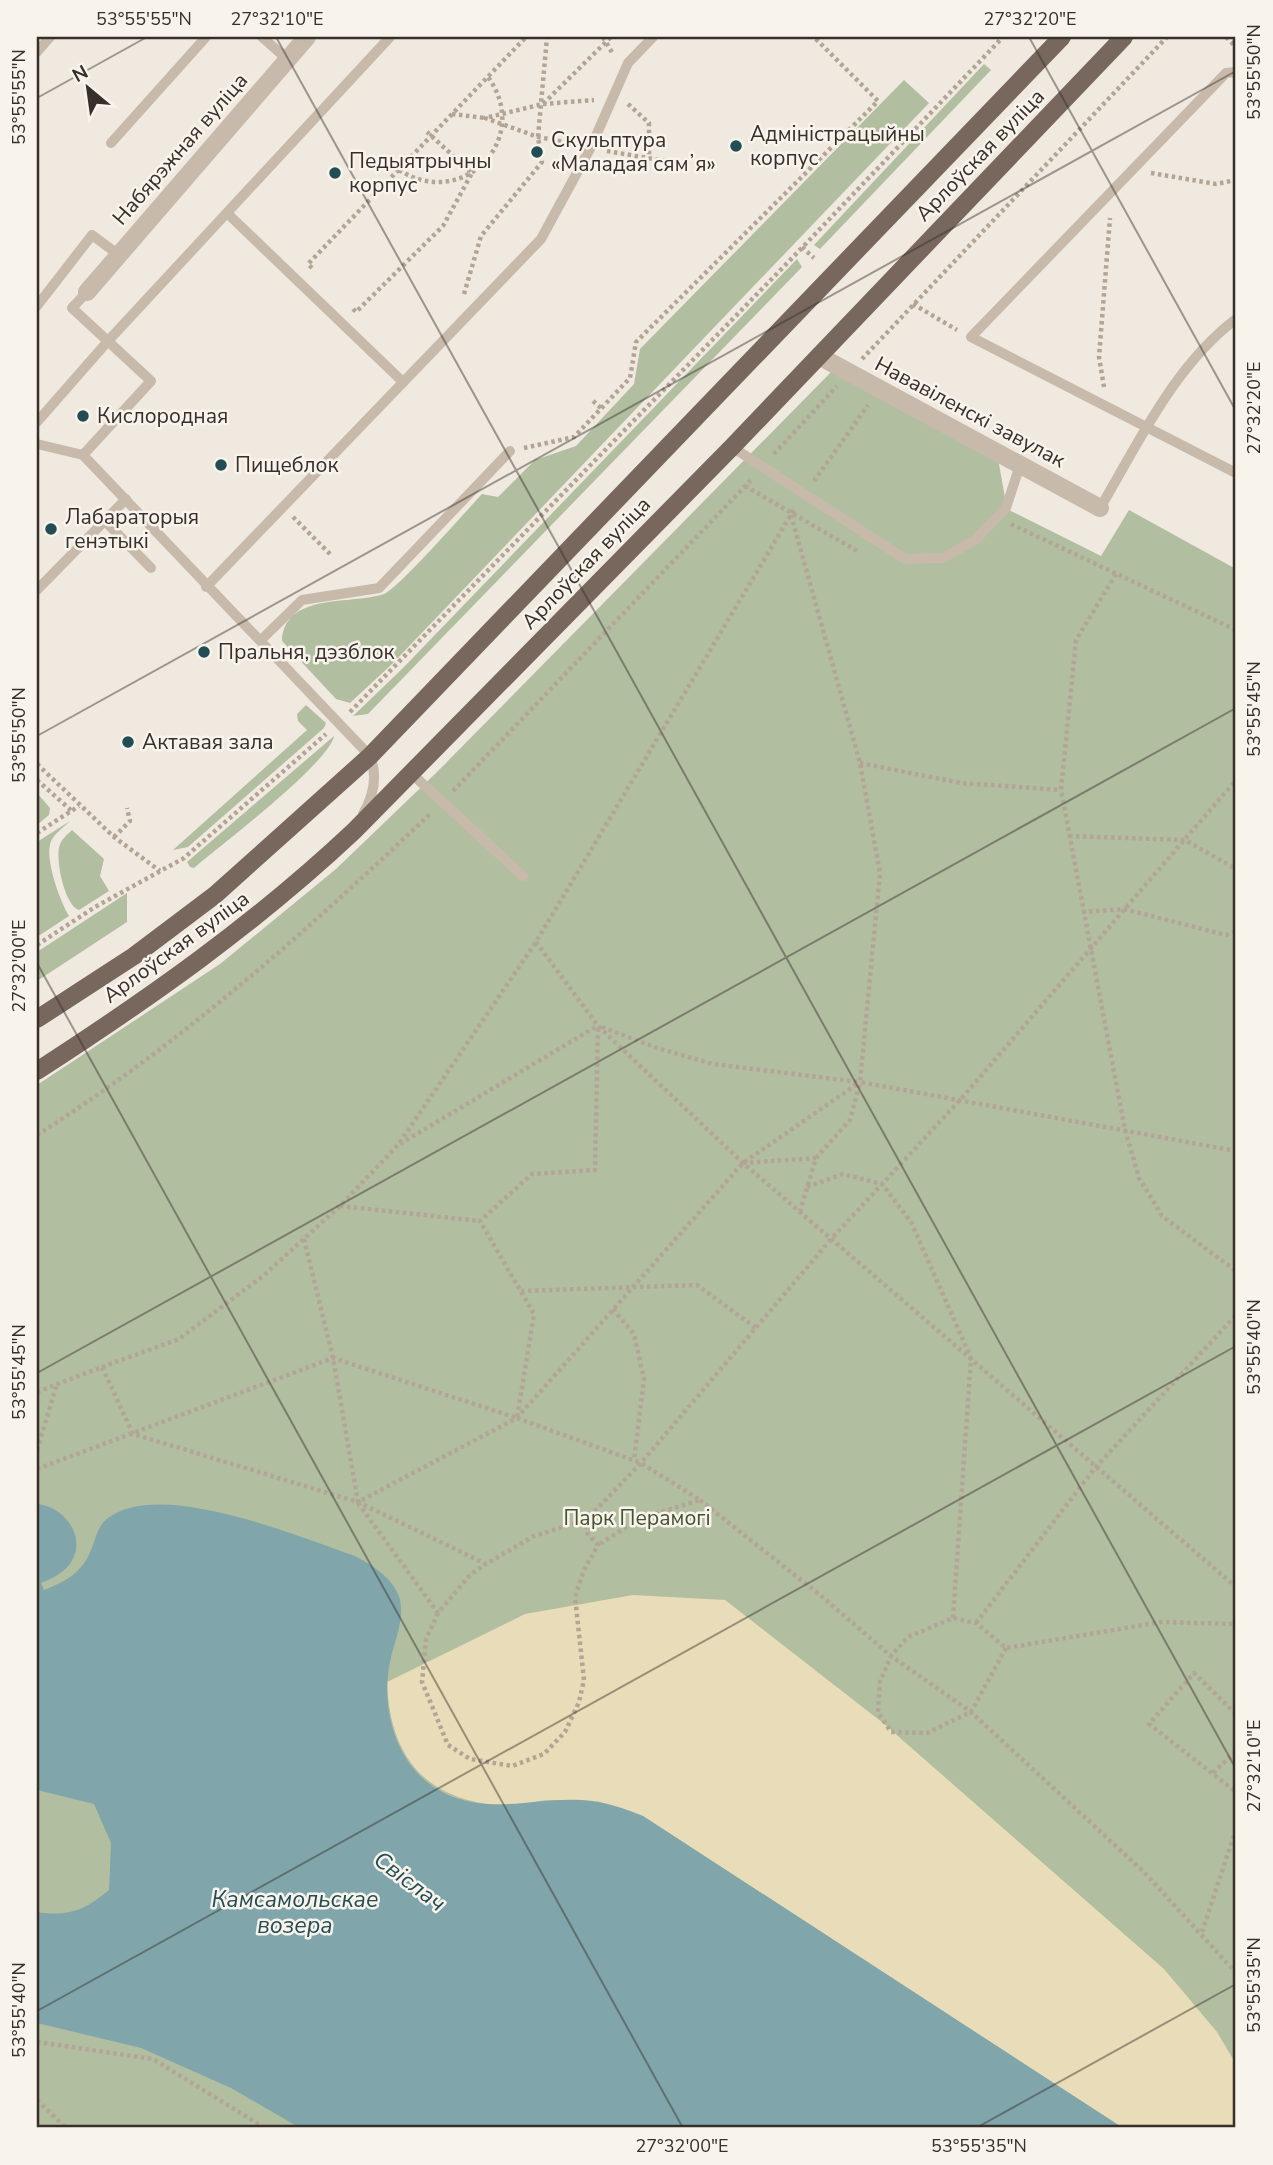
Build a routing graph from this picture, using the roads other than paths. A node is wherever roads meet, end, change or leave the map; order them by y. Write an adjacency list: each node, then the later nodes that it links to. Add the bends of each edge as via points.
1 (50, 37): 9 (lane)
2 (206, 37): 12 (lane)
3 (261, 37): 10 (lane)
4 (307, 37): 10 (street, Набярэжная вуліца)
5 (390, 37): 13 (lane)
6 (653, 37): 20 (lane, via 628,63 591,147 541,239)
7 (1062, 37): 36 (main road, Арлоўская вуліца)
8 (1124, 37): 19 (main road, Арлоўская вуліца)
9 (37, 52)
10 (287, 59): 14 (street, Набярэжная вуліца)
11 (1236, 72): 22 (lane, via 1226,73 971,337)
12 (111, 143)
13 (228, 214): 18 (lane); 20 (lane)
14 (119, 255): 15 (street, Набярэжная вуліца); 16 (lane, via 92,234)
15 (87, 292): 18 (lane, via 72,308)
16 (37, 306)
17 (1236, 319): 22 (lane, via 1215,335 1182,373)
18 (108, 341): 21 (lane); 26 (lane, via 151,381)
19 (819, 356): 24 (main road, Арлоўская вуліца); 27 (street, Нававіленскі завулак)
20 (403, 382): 33 (lane)
21 (37, 422)
22 (1147, 429): 28 (lane); 30 (lane)
23 (37, 444): 26 (lane)
24 (732, 447): 27 (lane, via 905,559 943,558 975,540 1006,508); 37 (main road, Арлоўская вуліца)
25 (510, 451): 35 (lane, via 379,588 302,600)
26 (83, 454): 29 (lane)
27 (1020, 465): 30 (street, Нававіленскі завулак)
28 (1236, 473)
29 (126, 499): 31 (lane); 33 (lane)
30 (1100, 508)
31 (105, 521): 32 (lane); 34 (lane)
32 (151, 568)
33 (206, 587): 35 (lane)
34 (37, 590)
35 (262, 639): 36 (lane)
36 (370, 756): 38 (lane, via 377,772 369,804); 40 (main road, Арлоўская вуліца, via 215,895 134,956)
37 (412, 774): 38 (main road, Арлоўская вуліца); 39 (lane)
38 (354, 831): 41 (main road, Арлоўская вуліца, via 297,885 170,984)
39 (523, 876)
40 (37, 1019)
41 (37, 1070)

